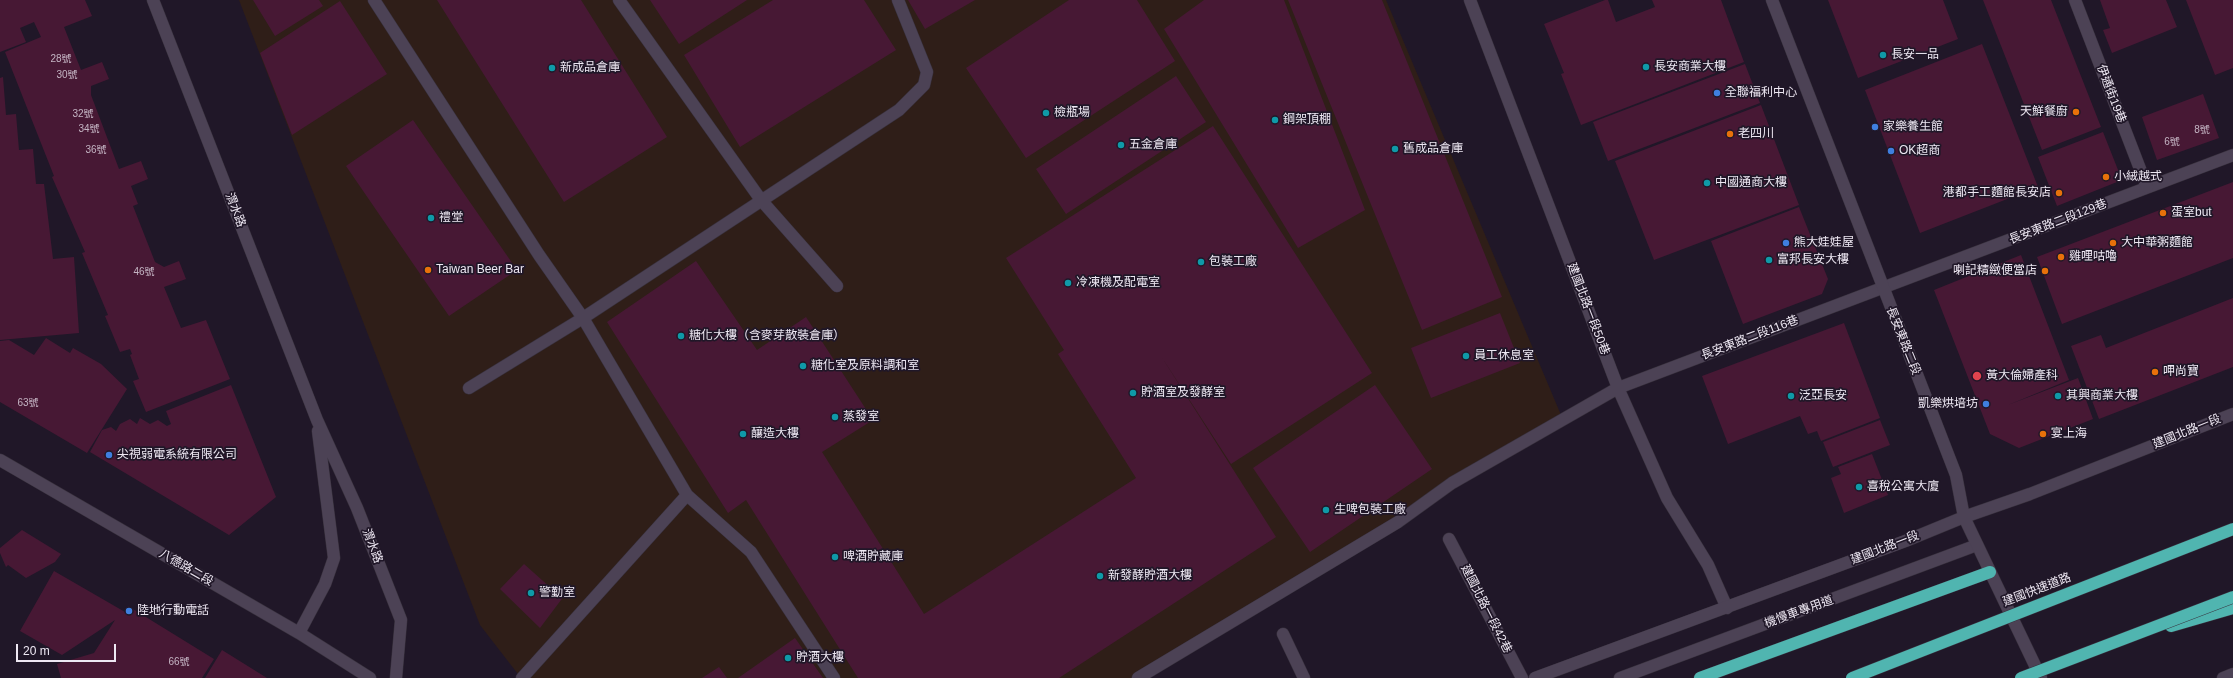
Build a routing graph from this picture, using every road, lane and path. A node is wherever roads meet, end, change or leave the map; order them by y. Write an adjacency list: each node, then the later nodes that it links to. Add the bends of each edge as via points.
1 (153, 0): 17 (street, 渭水路)
2 (374, 0): 13 (street, via 539,255)
3 (619, 0): 10 (street)
4 (898, 0): 10 (street, via 927,72 924,86 899,110)
5 (1470, 0): 15 (street, 建國北路一段50巷)
6 (1772, 0): 12 (street, 長安東路二段)
7 (2075, 0): 9 (street, 伊通街19巷)
8 (2233, 155): 9 (street, 長安東路二段129巷)
9 (2147, 187): 12 (street, 長安東路二段129巷)
10 (761, 200): 11 (street); 13 (street)
11 (837, 286)
12 (1882, 288): 15 (street, 長安東路二段116巷); 20 (street, 長安東路二段, via 1956,475)
13 (583, 318): 14 (street); 19 (street)
14 (470, 388)
15 (1618, 388): 26 (street, 建國北路一段50巷, via 1667,498 1708,565); 36 (street, 長安東路二段116巷, via 1452,483 1398,522)
16 (2233, 414): 20 (street, 建國北路一段, via 2030,494)
17 (317, 420): 28 (street, 渭水路, via 334,558 325,584); 33 (street, 渭水路, via 357,508 401,620)
18 (0, 460): 28 (street, 八德路二段)
19 (688, 495): 34 (street); 35 (street, via 751,552)
20 (1964, 517): 23 (street, 長安東路二段); 26 (street, 建國北路一段)
21 (2233, 529): 42 (highway, 建國快速道路, bridge)
22 (1449, 539): 38 (street, 建國北路一段42巷)
23 (1977, 545): 24 (street, 長安東路二段); 40 (street, 機慢車專用道)
24 (1990, 572): 41 (highway); 44 (street, 長安東路二段)
25 (2233, 596): 30 (highway, bridge)
26 (1727, 608): 39 (street, 建國北路一段)
27 (2233, 608): 30 (highway, bridge)
28 (299, 633): 32 (street, 八德路二段)
29 (1283, 634): 37 (street)
30 (2120, 640): 43 (highway, bridge)
31 (2233, 674): 45 (street)
32 (370, 678)
33 (396, 678)
34 (522, 678)
35 (834, 678)
36 (1138, 678)
37 (1304, 678)
38 (1522, 678)
39 (1535, 678)
40 (1620, 678)
41 (1700, 678)
42 (1852, 678)
43 (2020, 678)
44 (2041, 678)
45 (2223, 678)

